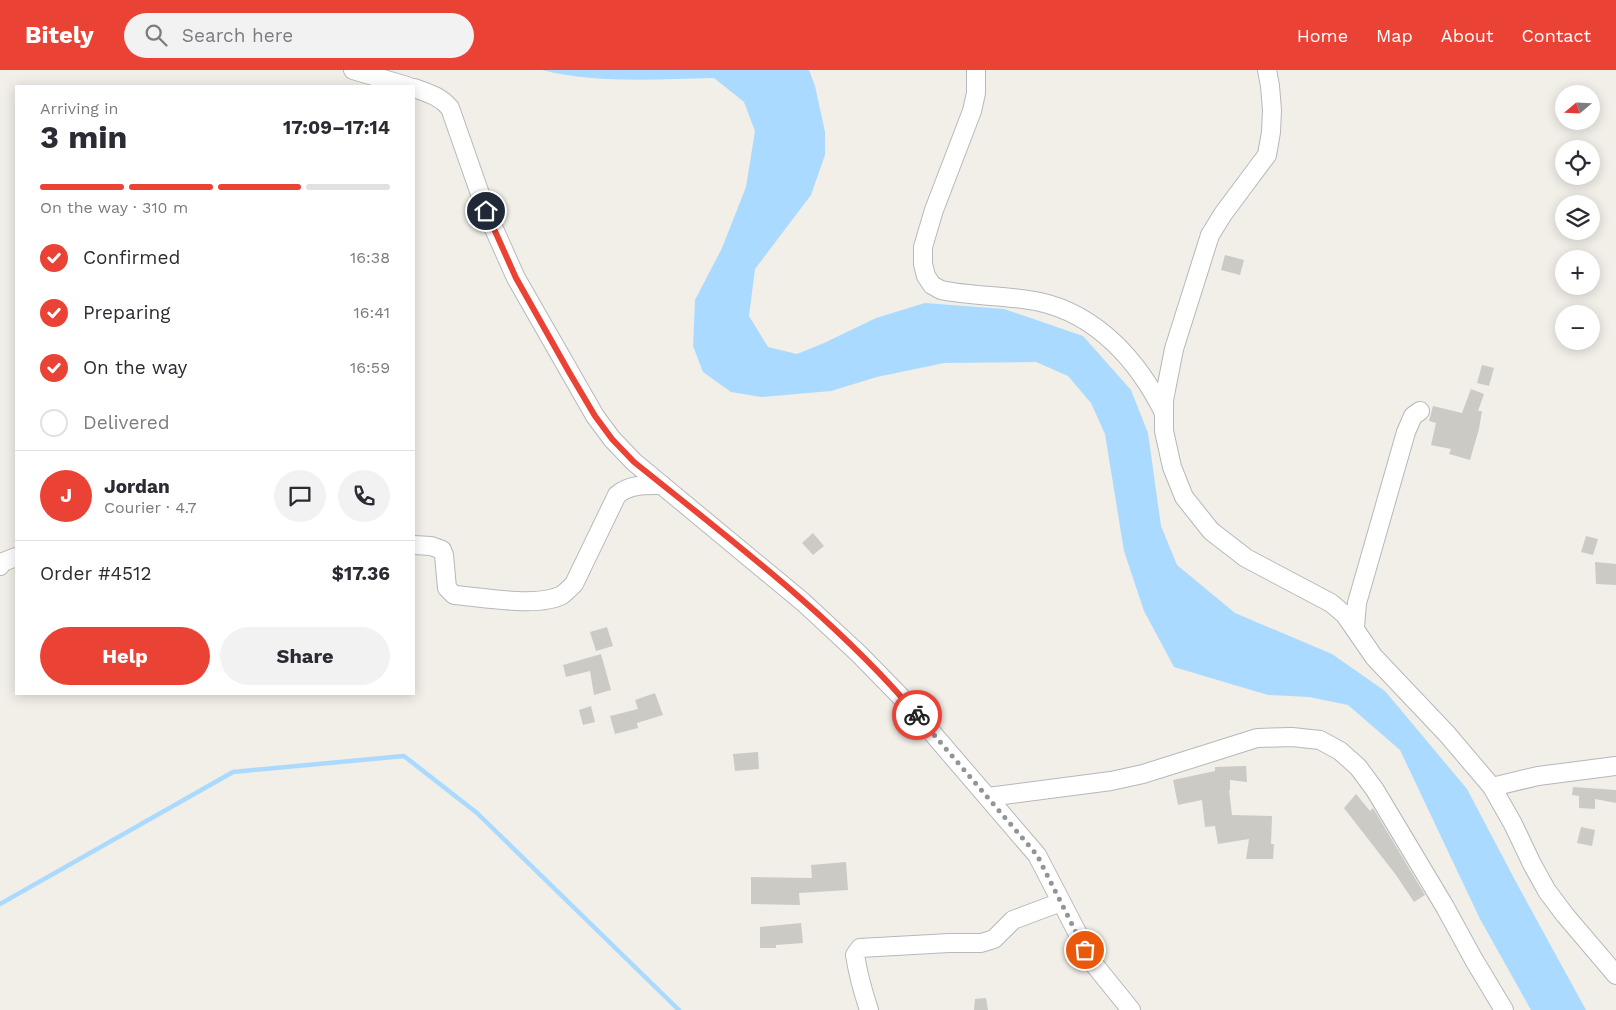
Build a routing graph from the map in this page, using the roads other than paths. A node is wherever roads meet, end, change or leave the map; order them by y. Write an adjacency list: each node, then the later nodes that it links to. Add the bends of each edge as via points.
1 (353, 70): 4 (street)
2 (976, 70): 7 (street, via 972,111 923,247 926,276 932,285 942,290 1040,302 1074,314 1097,328 1134,365 1147,381)
3 (1267, 70): 7 (street, via 1272,110 1266,155 1210,235 1174,349)
4 (404, 85)
5 (415, 88): 8 (street, via 434,94 450,108 486,211 516,278 595,416)
6 (1420, 411): 14 (street, via 1413,416 1406,432 1357,603)
7 (1164, 413): 14 (street, via 1164,431 1172,466 1184,497 1211,531 1246,558 1331,603)
8 (634, 462): 9 (street); 10 (street)
9 (662, 485): 10 (street, via 636,486); 17 (street, via 796,595 859,654 904,700)
10 (618, 496): 11 (street, via 574,584 563,594 548,600 454,595 447,588 442,550)
11 (415, 545)
12 (15, 557): 13 (street)
13 (0, 566)
14 (1355, 627): 16 (street, via 1374,657)
15 (1616, 766): 16 (street, via 1538,776)
16 (1492, 787): 19 (street, via 1547,891)
17 (988, 797): 18 (street, via 1037,855); 22 (street, via 1135,776 1257,738 1320,740 1358,767 1375,790)
18 (1061, 902): 20 (street, via 1013,920 994,939 981,943 860,948 855,955 856,963); 21 (street, via 1093,963)
19 (1616, 975)
20 (870, 1010)
21 (1131, 1010)
22 (1504, 1010)

